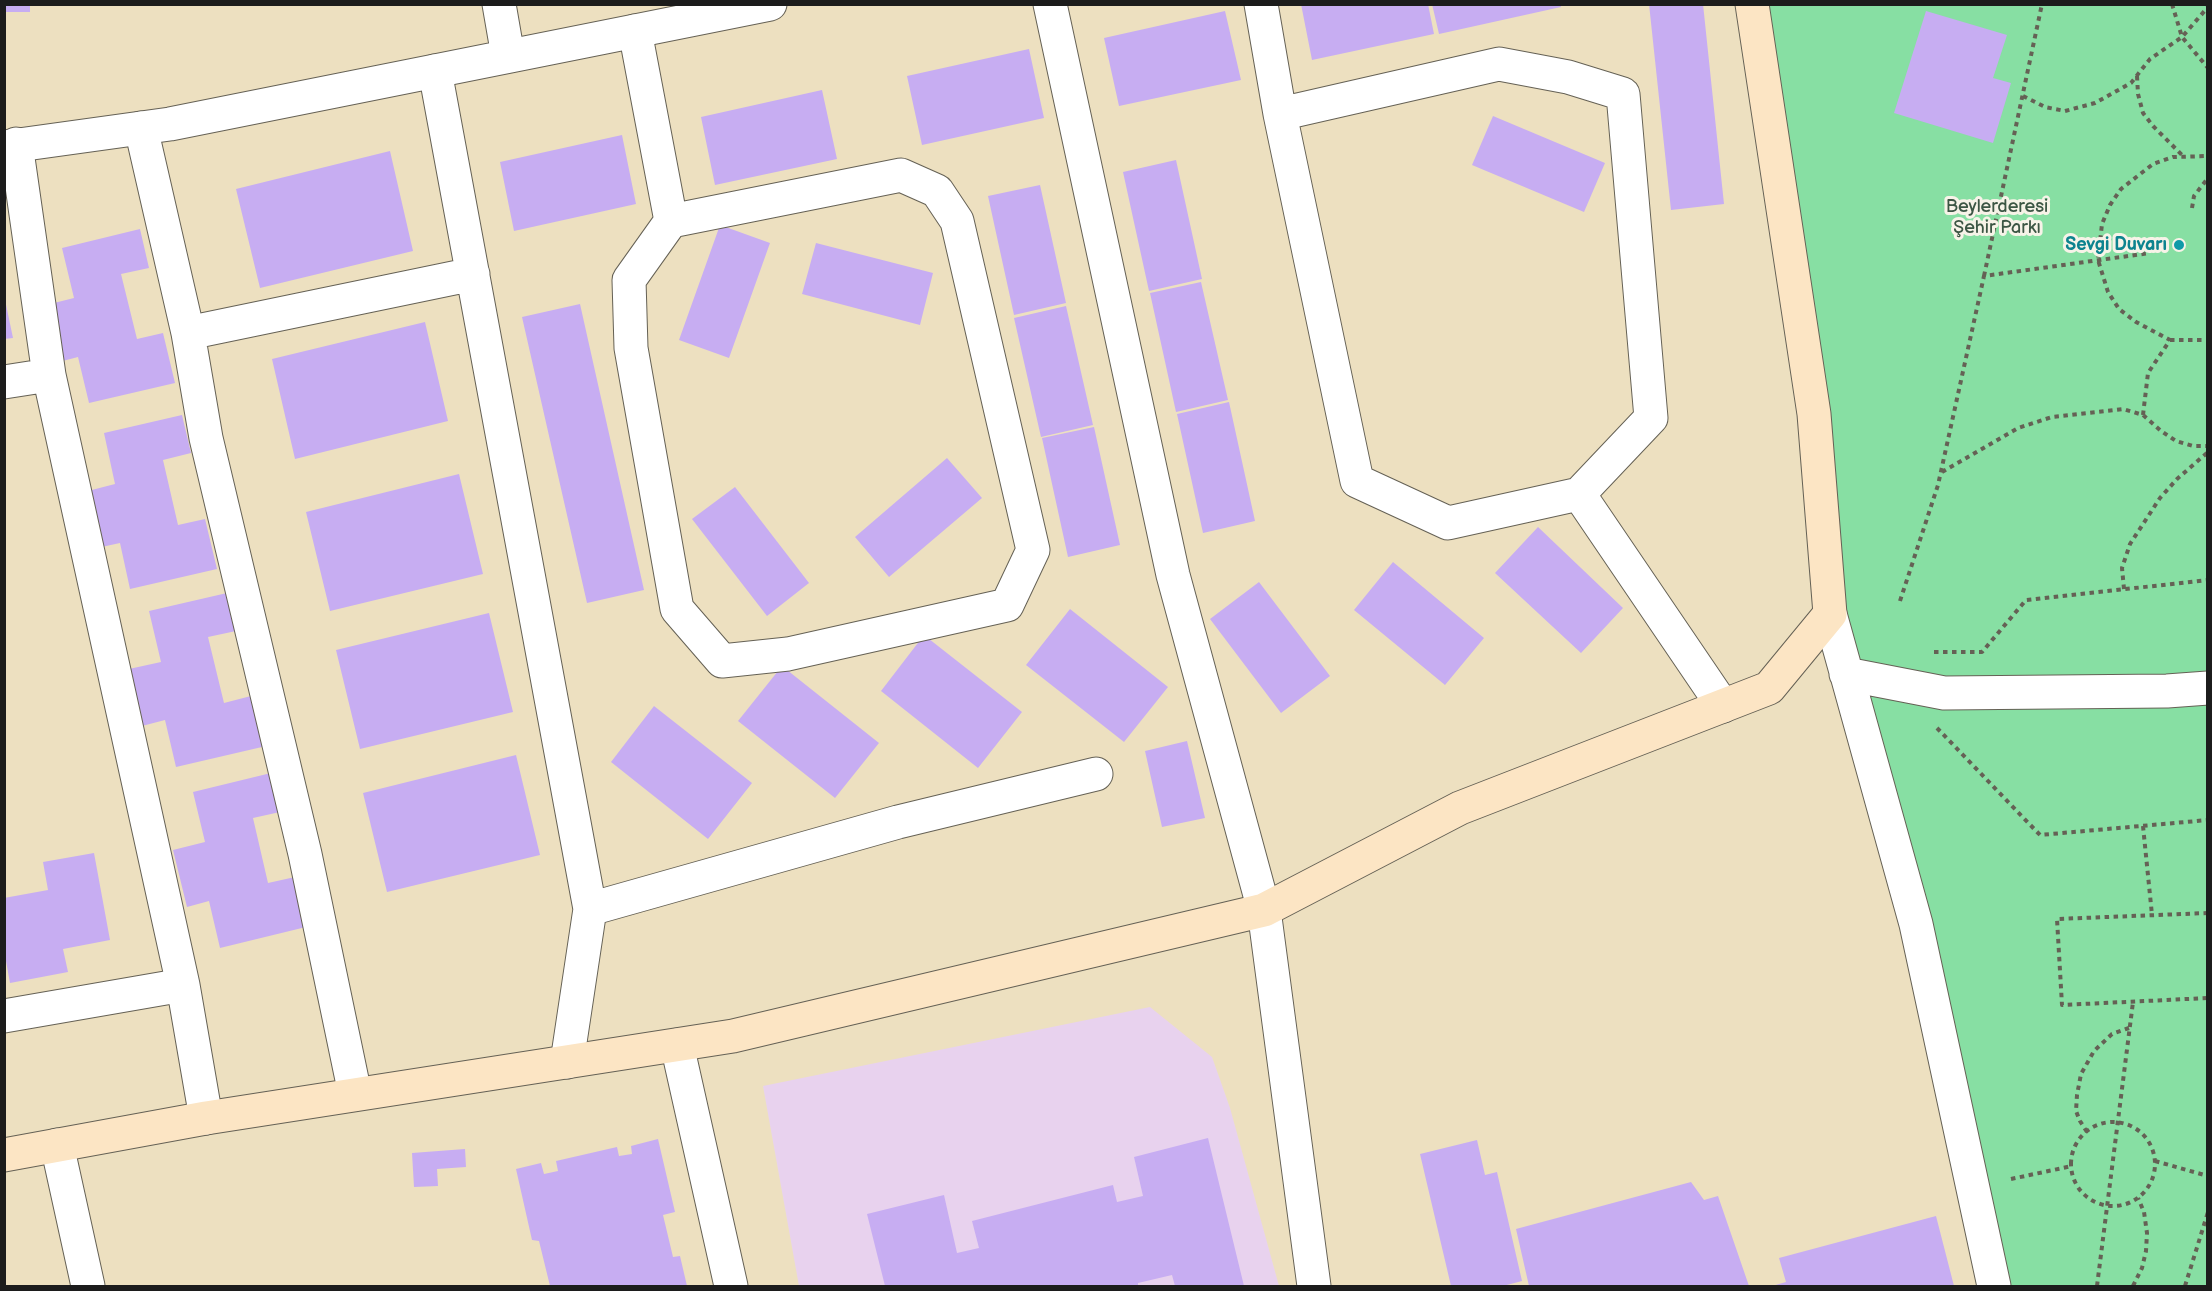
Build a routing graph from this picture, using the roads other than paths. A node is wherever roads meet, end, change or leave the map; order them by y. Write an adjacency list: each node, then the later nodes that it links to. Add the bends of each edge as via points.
1 (499, 4): 7 (street)
2 (770, 4): 6 (street)
3 (1050, 4): 24 (street, via 1173,575)
4 (1261, 4): 9 (street)
5 (1752, 4): 18 (main road, via 1814,414)
6 (635, 31): 7 (street); 12 (street)
7 (508, 56): 8 (street)
8 (435, 71): 10 (street); 13 (street)
9 (1280, 114): 17 (street, via 1357,481 1448,523); 17 (street, via 1499,64 1568,77 1623,94 1651,418)
10 (141, 128): 11 (street); 14 (street)
11 (10, 145): 15 (street)
12 (671, 221): 12 (street, via 901,175 937,191 957,221 1033,550 1007,605 788,654 722,661 677,609 631,348 629,280)
13 (473, 274): 14 (street); 23 (street)
14 (188, 333): 29 (street, via 206,438 305,854)
15 (49, 375): 16 (street); 25 (street)
16 (4, 382)
17 (1579, 494): 21 (street)
18 (1830, 614): 19 (street); 21 (main road, via 1769,688)
19 (1846, 674): 20 (street, via 1944,693); 36 (street, via 1916,924)
20 (2208, 688)
21 (1723, 706): 24 (main road, via 1460,808)
22 (1096, 774): 23 (street, via 898,822)
23 (590, 909): 28 (street)
24 (1264, 910): 27 (main road, via 733,1036); 35 (street)
25 (183, 985): 26 (street); 30 (street)
26 (4, 1016)
27 (677, 1045): 28 (main road); 34 (street)
28 (567, 1062): 29 (main road)
29 (355, 1094): 30 (main road)
30 (206, 1118): 31 (main road)
31 (57, 1145): 32 (main road); 33 (street)
32 (4, 1155)
33 (88, 1287)
34 (731, 1287)
35 (1314, 1287)
36 (1994, 1287)

